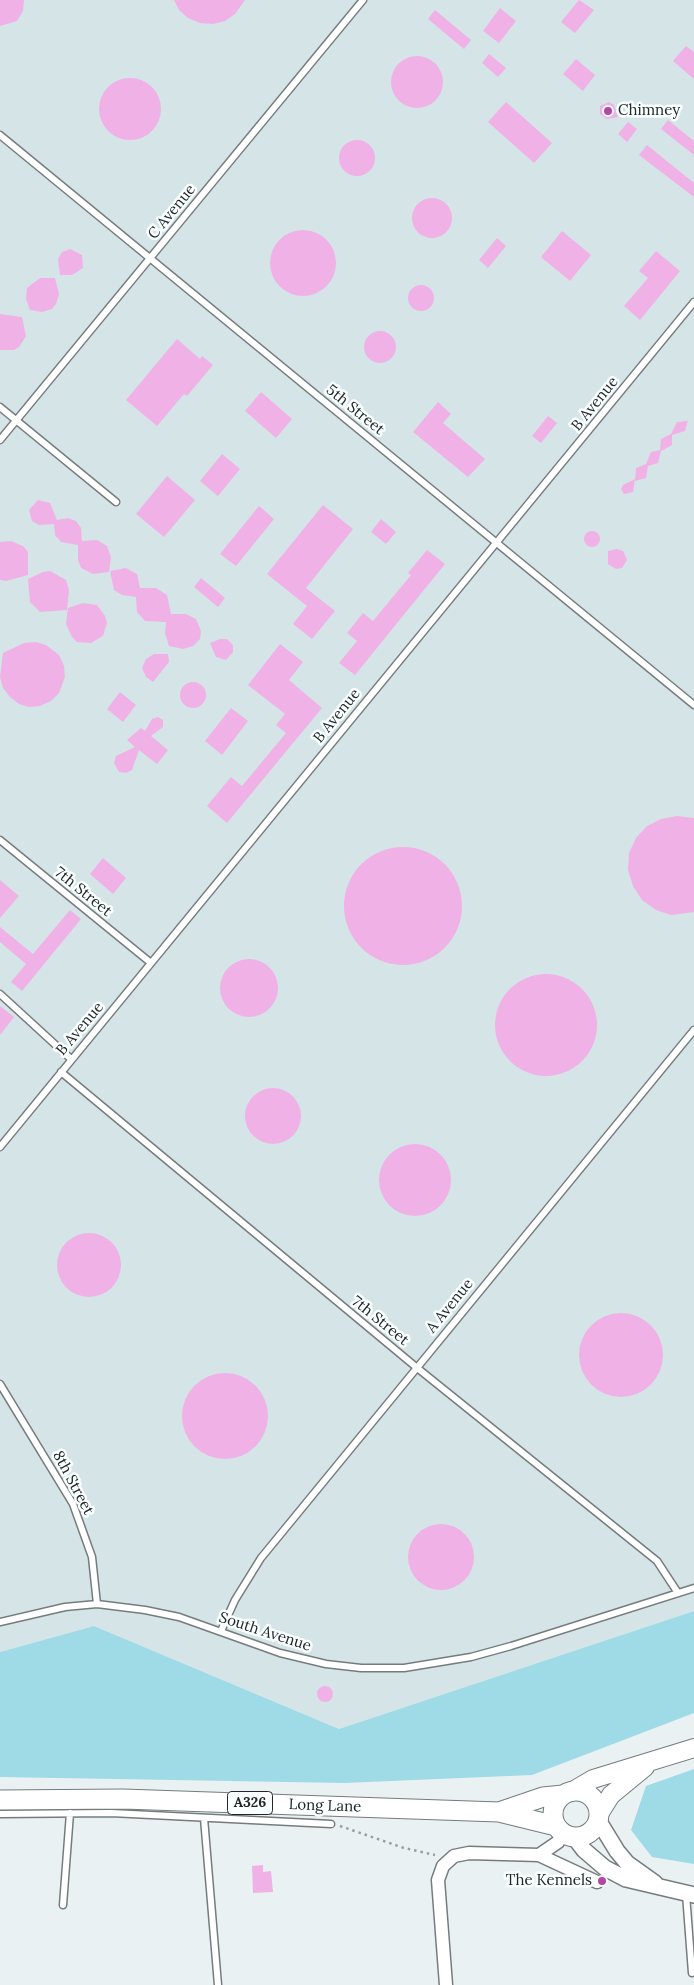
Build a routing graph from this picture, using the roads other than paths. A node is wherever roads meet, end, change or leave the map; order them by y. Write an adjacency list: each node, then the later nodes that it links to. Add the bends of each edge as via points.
1 (363, 0): 3 (lane, C Avenue)
2 (0, 135): 3 (lane, 5th Street)
3 (150, 259): 6 (lane, C Avenue); 9 (lane, 5th Street)
4 (694, 302): 9 (lane, B Avenue)
5 (0, 407): 6 (lane)
6 (16, 421): 7 (lane, C Avenue); 8 (lane)
7 (0, 440)
8 (116, 502)
9 (497, 542): 10 (lane, 5th Street); 12 (lane, B Avenue)
10 (694, 704)
11 (0, 840): 12 (lane, 7th Street)
12 (151, 964): 15 (lane, B Avenue)
13 (0, 994): 15 (lane)
14 (694, 1030): 18 (lane, A Avenue)
15 (71, 1059): 16 (lane, B Avenue)
16 (61, 1072): 17 (lane, B Avenue); 18 (lane, 7th Street)
17 (0, 1147)
18 (416, 1367): 21 (lane, 7th Street, via 657,1561); 24 (lane, A Avenue, via 258,1562)
19 (0, 1384): 22 (lane, 8th Street, via 66,1488 92,1557)
20 (694, 1588): 21 (lane, South Avenue)
21 (678, 1593): 24 (lane, South Avenue, via 487,1652 404,1668 326,1664 280,1653)
22 (97, 1604): 23 (lane, South Avenue, via 65,1607); 24 (lane, South Avenue, via 170,1615)
23 (0, 1622)
24 (221, 1631)
25 (694, 1748): 26 (main road)
26 (651, 1762): 27 (main road, via 593,1779); 32 (main road, via 611,1795)
27 (567, 1794): 29 (main road, Long Lane / A326, via 543,1797); 32 (main road, via 590,1796 595,1801); 35 (main road, via 554,1806 553,1813)
28 (0, 1800): 29 (main road, Long Lane / A326, via 123,1799)
29 (499, 1812): 35 (main road, Long Lane / A326)
30 (70, 1813): 31 (lane); 33 (lane); 40 (lane)
31 (0, 1814)
32 (599, 1817): 35 (main road, via 592,1831 580,1837); 38 (street, via 627,1863)
33 (204, 1818): 34 (lane); 42 (lane)
34 (331, 1824)
35 (564, 1832): 36 (street, via 558,1842); 38 (street, via 605,1868 626,1879)
36 (540, 1855): 37 (street); 43 (street, via 470,1853 454,1856 443,1866 438,1880)
37 (597, 1882)
38 (664, 1890): 39 (street)
39 (690, 1895): 41 (lane)
40 (63, 1905)
41 (692, 1973)
42 (218, 1985)
43 (446, 1985)

